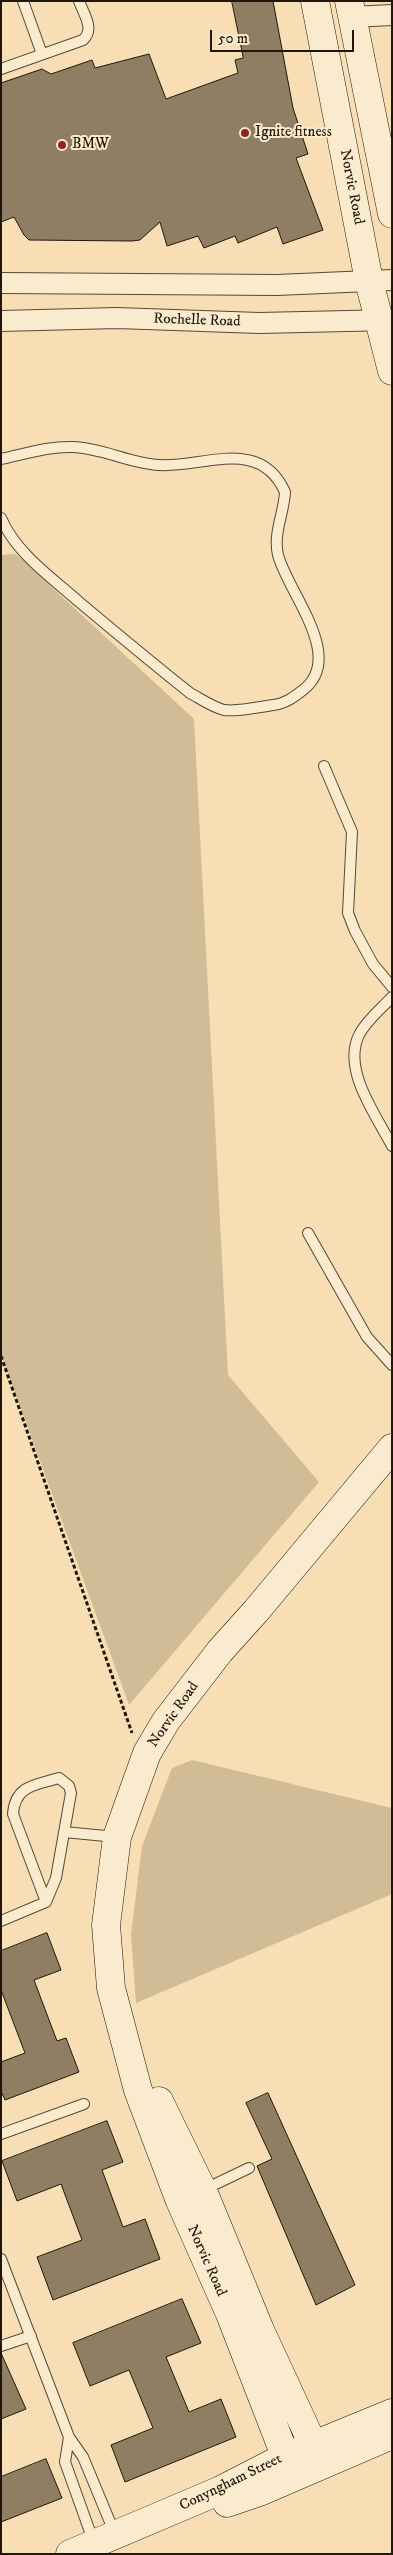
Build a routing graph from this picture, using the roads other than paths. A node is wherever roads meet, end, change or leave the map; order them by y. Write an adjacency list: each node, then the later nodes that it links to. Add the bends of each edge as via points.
1 (23, 1): 6 (lane)
2 (79, 1): 6 (lane, via 89,29 88,35 83,40)
3 (315, 1): 9 (street, Norvic Road)
4 (351, 9): 5 (street); 8 (street)
5 (392, 14)
6 (42, 54): 7 (lane)
7 (1, 69)
8 (392, 214)
9 (380, 281): 10 (street, via 277,285); 11 (street, Norvic Road)
10 (1, 284)
11 (386, 320): 12 (street, Rochelle Road, via 259,323 117,318); 13 (street, Norvic Road)
12 (1, 321)
13 (392, 371)
14 (1, 459): 15 (lane, via 74,447 159,465 239,458 261,464 275,474 285,492 276,536 279,557 317,642 320,664 316,676 308,686 281,705 225,710 210,704 190,693 54,580 28,556 7,531)
15 (1, 518)
16 (324, 766): 17 (lane, via 352,832 348,913 373,964)
17 (392, 987)
18 (392, 997): 19 (lane, via 359,1035 353,1060 358,1079)
19 (392, 1146)
20 (308, 1233): 21 (lane, via 367,1337)
21 (392, 1365)
22 (392, 1448): 24 (street, Norvic Road, via 220,1651 166,1721 147,1753)
23 (64, 1832): 24 (lane); 25 (lane, via 56,1878); 25 (lane, via 71,1793 69,1786 59,1778 26,1787 14,1803 14,1814)
24 (117, 1837): 30 (street, Norvic Road, via 106,1925 111,1988 138,2090)
25 (46, 1902): 26 (lane)
26 (1, 1921)
27 (84, 2104): 28 (lane)
28 (1, 2134)
29 (250, 2168): 30 (lane)
30 (191, 2196): 37 (street, Norvic Road, via 260,2330); 38 (street, Norvic Road, via 230,2314)
31 (1, 2259): 32 (lane)
32 (31, 2336): 33 (lane); 36 (lane)
33 (1, 2346)
34 (392, 2413): 37 (street, Conyngham Street)
35 (392, 2435): 37 (street, Conyngham Street)
36 (69, 2437): 39 (lane, via 83,2457); 39 (lane, via 66,2462)
37 (318, 2455): 38 (street, Conyngham Street)
38 (289, 2467): 39 (street, Conyngham Street)
39 (100, 2548)

